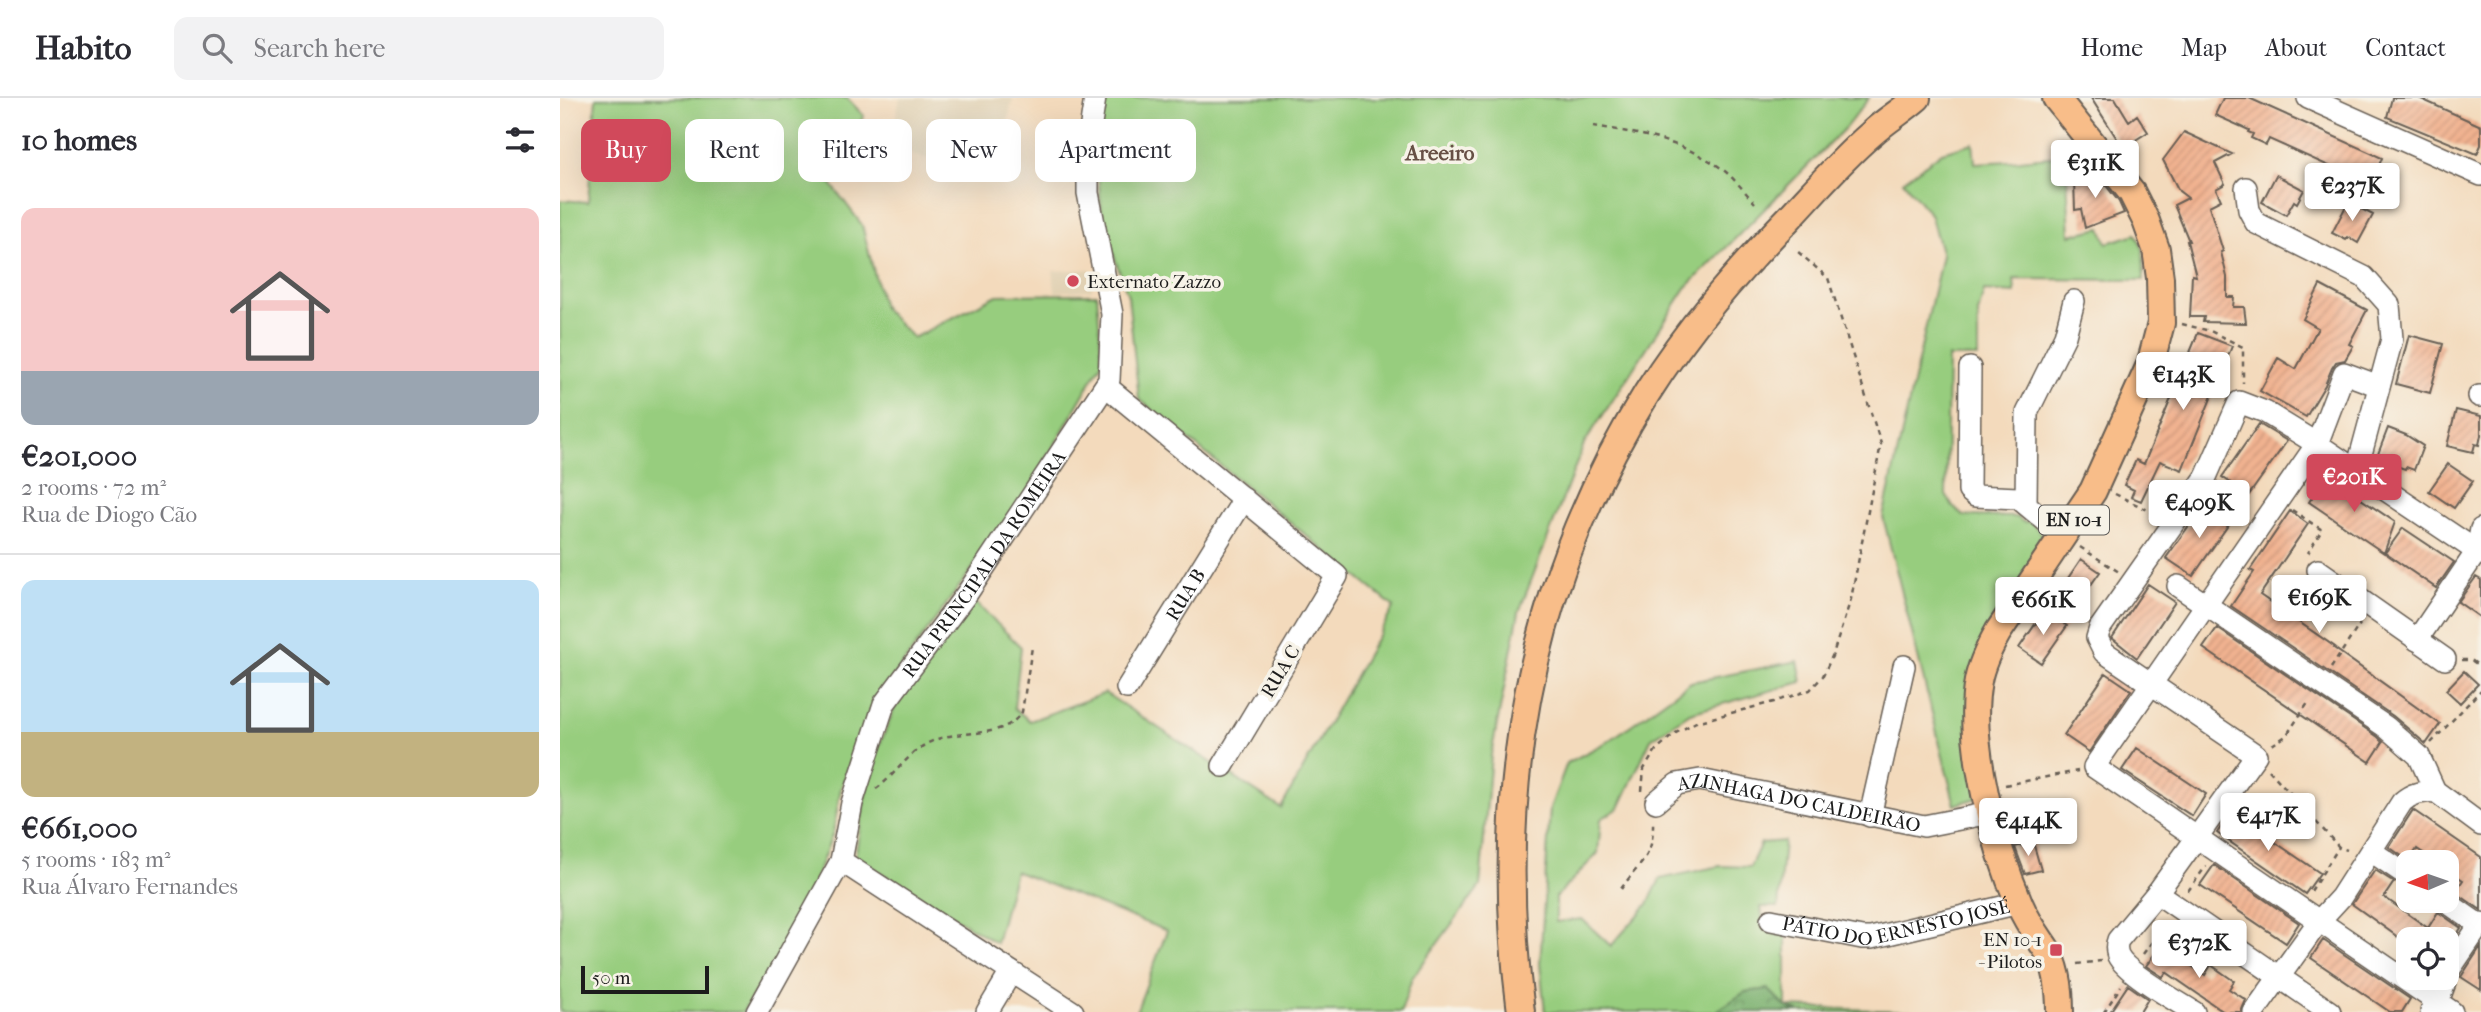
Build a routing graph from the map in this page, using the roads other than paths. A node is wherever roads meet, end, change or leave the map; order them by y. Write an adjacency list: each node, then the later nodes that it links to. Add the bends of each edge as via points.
1 (1096, 98): 12 (street, RUA PRINCIPAL DA ROMEIRA, via 1088,144 1088,193 1112,314)
2 (1889, 98): 51 (main road, via 1755,237 1677,330 1603,447 1570,516 1522,663 1508,738 1500,878)
3 (1917, 98): 52 (main road, via 1871,133 1744,264 1648,392 1590,498 1550,605 1519,738 1511,861)
4 (2041, 98): 7 (main road, EN 10-1)
5 (2056, 98): 7 (main road, EN 10-1)
6 (2308, 98): 8 (street)
7 (2069, 109): 19 (main road, EN 10-1, via 2132,193 2147,221 2160,278 2161,323 2150,365 2096,485)
8 (2481, 175)
9 (2246, 188): 13 (street, via 2256,223 2364,277 2389,305 2392,339)
10 (2074, 301): 17 (street, via 2066,336 2027,413)
11 (1970, 368): 17 (street, via 1969,491 1977,496 2015,497)
12 (1106, 386): 16 (street); 37 (street, RUA PRINCIPAL DA ROMEIRA, via 968,592 884,704 853,798)
13 (2379, 386): 14 (street, via 2344,373); 15 (street)
14 (2317, 444): 15 (street); 23 (street); 27 (street, via 2265,412 2239,402 2206,477 2100,628 2097,643 2104,652)
15 (2357, 470): 20 (street)
16 (1244, 499): 28 (street, RUA B); 29 (street, RUA C, via 1337,576)
17 (2026, 504): 19 (street)
18 (2481, 529): 20 (street)
19 (2064, 536): 31 (main road, EN 10-1, via 1985,655 1975,708)
20 (2479, 552): 24 (street)
21 (2318, 570): 24 (street)
22 (2178, 586): 23 (street)
23 (2206, 605): 27 (street); 30 (street, via 2386,727 2419,756)
24 (2417, 640): 25 (street)
25 (2445, 659)
26 (1904, 666): 33 (street)
27 (2152, 683): 35 (street, via 2094,766); 35 (street, via 2256,755)
28 (1127, 688)
29 (1223, 766)
30 (2435, 791): 34 (street); 36 (street, via 2420,792 2402,802)
31 (1987, 801): 33 (street, AZINHAGA DO CALDEIRÃO, via 1924,826); 40 (main road, EN 10-1)
32 (1656, 802): 33 (street, AZINHAGA DO CALDEIRÃO, via 1677,784 1700,780)
33 (1870, 816)
34 (2481, 825)
35 (2197, 837): 39 (street); 43 (street)
36 (2369, 854): 38 (street); 43 (street)
37 (841, 862): 45 (street); 48 (street, RUA PRINCIPAL DA ROMEIRA)
38 (2396, 869)
39 (2157, 893): 46 (street); 54 (street, via 2118,940 2118,955 2132,971)
40 (2019, 903): 42 (street, PÁTIO DO ERNESTO JOSÉ, via 1862,938); 53 (main road, EN 10-1)
41 (2459, 910): 44 (street)
42 (1771, 920)
43 (2319, 921): 46 (street); 47 (street)
44 (2481, 924): 47 (street, via 2450,969)
45 (1012, 972): 49 (street); 50 (street)
46 (2279, 976): 55 (street); 56 (street)
47 (2441, 1009)
48 (757, 1012)
49 (987, 1012)
50 (1073, 1012)
51 (1510, 1012)
52 (1521, 1012)
53 (2059, 1012)
54 (2194, 1012)
55 (2254, 1012)
56 (2330, 1012)

